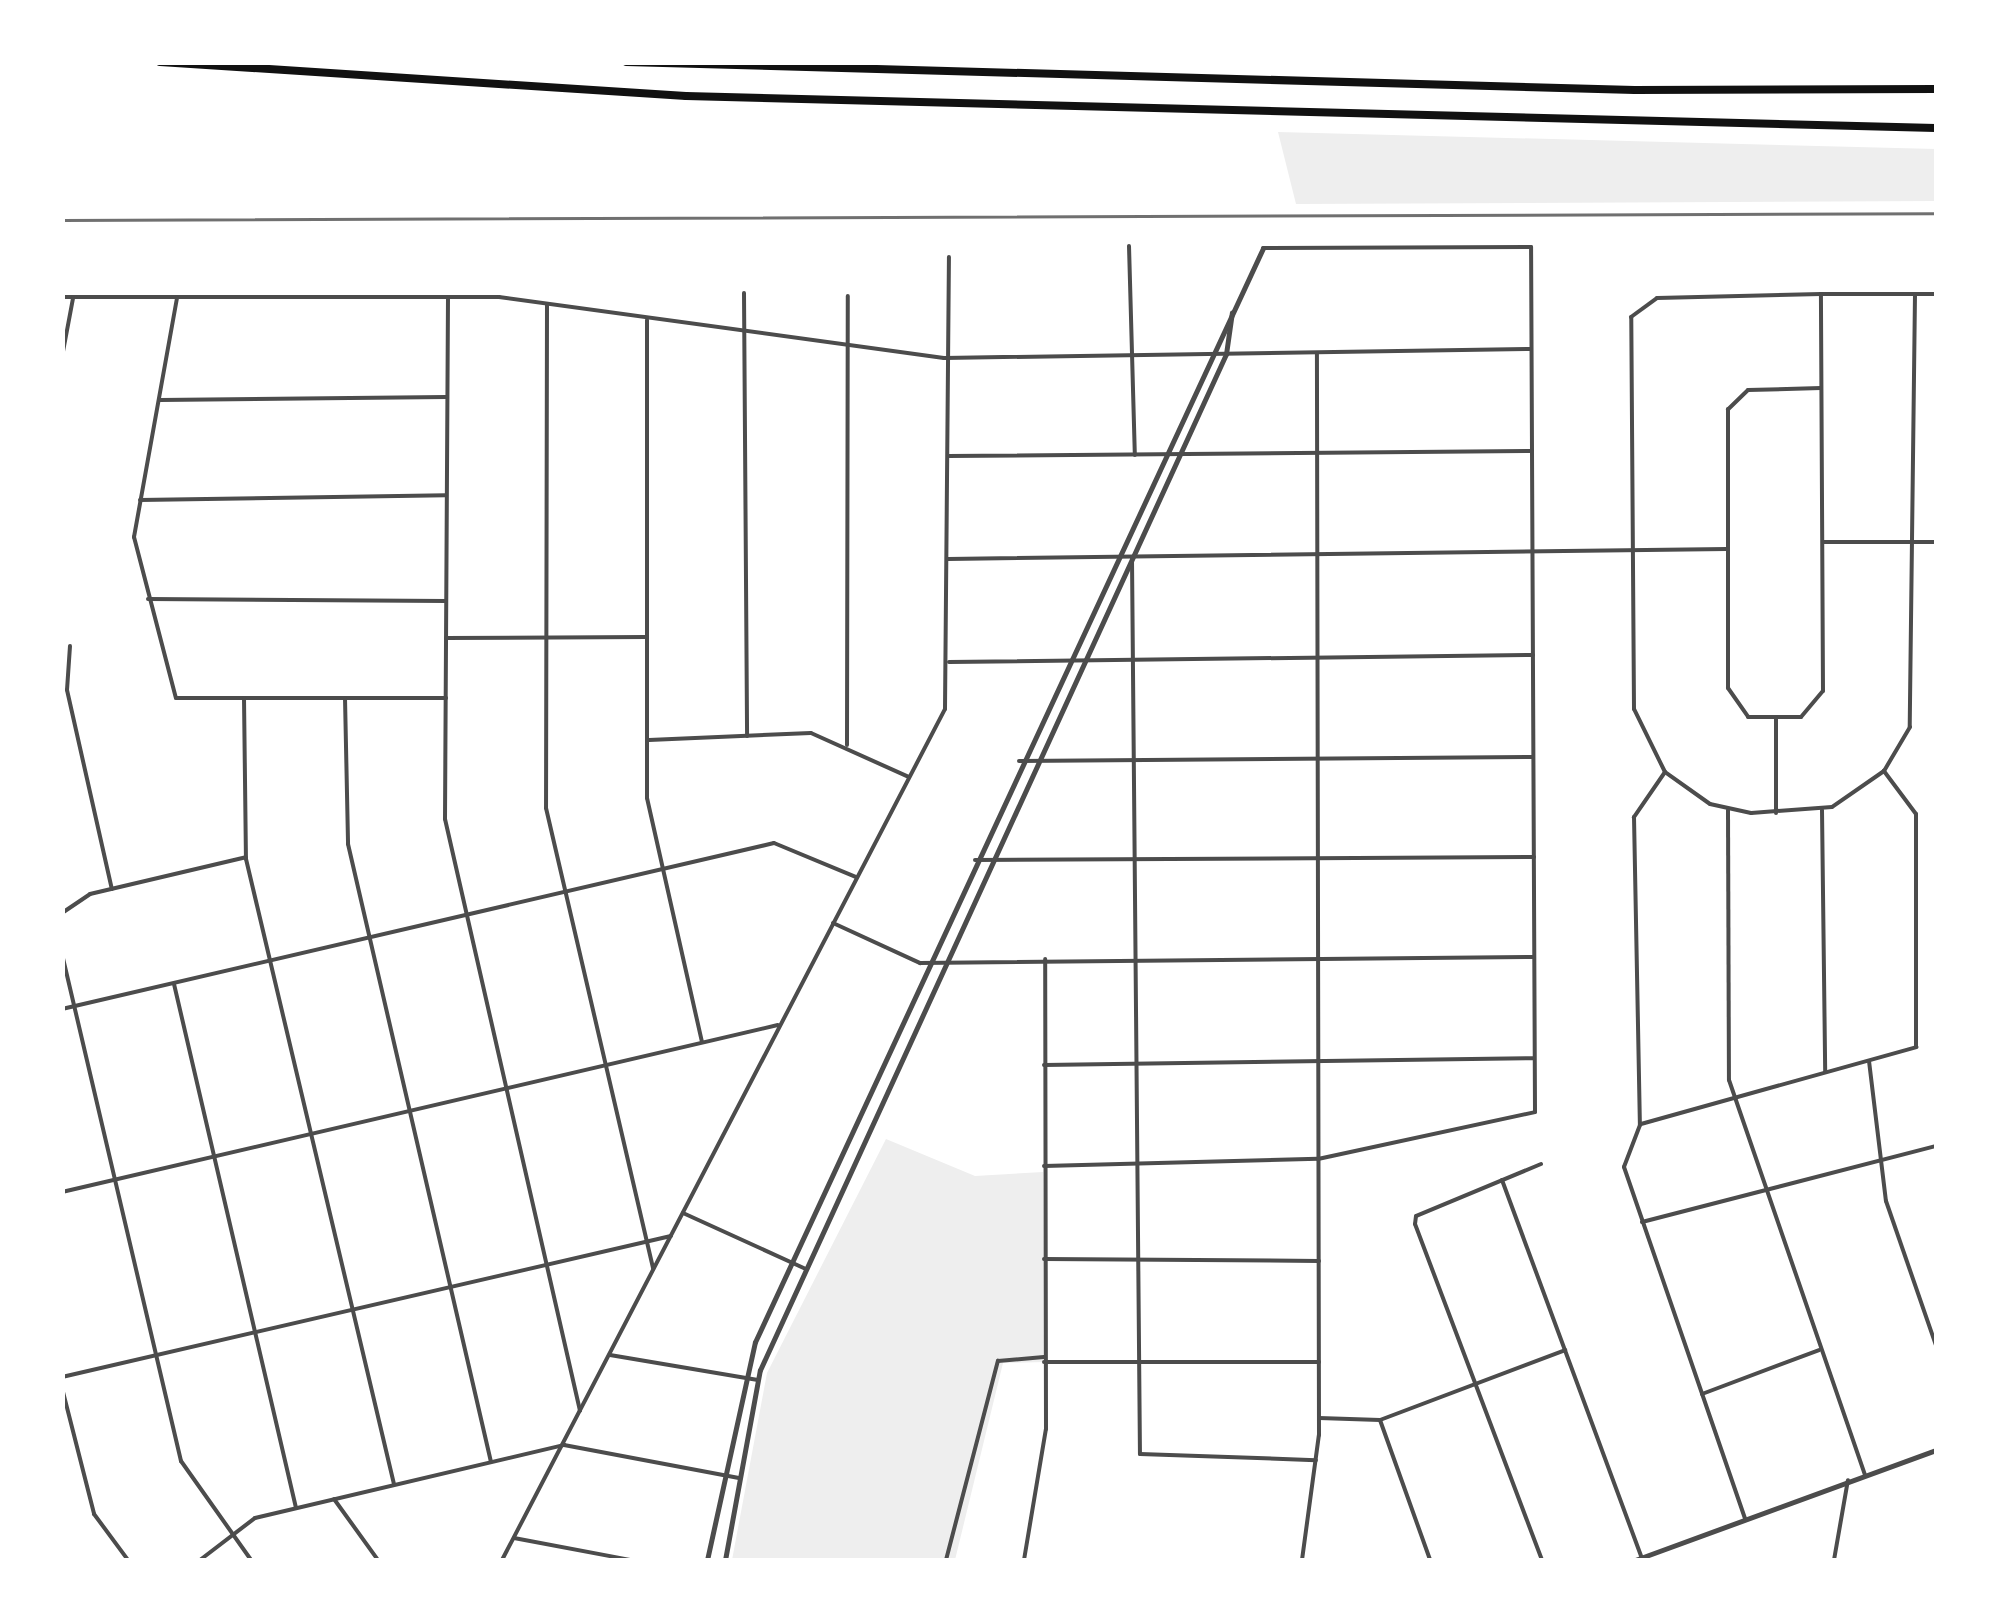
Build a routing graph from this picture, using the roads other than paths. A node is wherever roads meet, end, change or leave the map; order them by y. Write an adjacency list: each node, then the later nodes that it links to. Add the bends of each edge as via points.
1 (160, 62): 4 (highway, via 651,94)
2 (626, 62): 3 (highway, via 1635,90)
3 (1936, 90)
4 (1936, 128)
5 (1129, 246): 26 (street)
6 (1263, 248): 18 (street); 22 (street, via 1530,247)
7 (949, 257): 28 (street)
8 (744, 292): 20 (street)
9 (1822, 294): 10 (street); 29 (street); 44 (street, via 1658,298 1632,315)
10 (1915, 294): 11 (street); 41 (street)
11 (1936, 294)
12 (848, 296): 21 (street)
13 (62, 297): 14 (street)
14 (73, 297): 15 (street); 27 (street)
15 (177, 297): 16 (street); 31 (street)
16 (448, 297): 17 (street); 30 (street)
17 (546, 304): 19 (street); 53 (street)
18 (1232, 310): 24 (street); 25 (street)
19 (648, 320): 20 (street); 52 (street)
20 (744, 332): 21 (street); 66 (street)
21 (847, 345): 28 (street); 68 (street)
22 (1531, 349): 23 (street); 32 (street)
23 (1317, 352): 25 (street); 33 (street)
24 (1208, 354): 25 (street); 26 (street); 34 (street)
25 (1226, 354): 35 (street)
26 (1132, 355): 28 (street); 36 (street)
27 (62, 357)
28 (946, 358): 37 (street)
29 (1821, 388): 40 (street); 43 (street, via 1752,389 1730,404)
30 (448, 398): 31 (street); 38 (street)
31 (160, 400): 39 (street)
32 (1532, 452): 33 (street); 46 (street)
33 (1318, 453): 35 (street); 45 (street)
34 (1160, 454): 35 (street); 36 (street); 47 (street)
35 (1179, 454): 48 (street)
36 (1135, 455): 37 (street)
37 (948, 456): 49 (street)
38 (447, 495): 39 (street); 51 (street)
39 (140, 500): 50 (street, via 134,537)
40 (1823, 542): 41 (street); 65 (street, via 1822,696 1805,715)
41 (1916, 542): 42 (street); 74 (street, via 1915,710)
42 (1936, 542)
43 (1727, 549): 44 (street); 65 (street, via 1729,696 1744,715)
44 (1632, 551): 46 (street); 75 (street, via 1634,709)
45 (1318, 552): 46 (street); 48 (street); 56 (street)
46 (1534, 552): 57 (street)
47 (1114, 559): 48 (street); 49 (street); 58 (street)
48 (1132, 559): 59 (street); 60 (street)
49 (948, 560): 61 (street)
50 (148, 599): 51 (street); 62 (street, via 176,698)
51 (446, 601): 54 (street)
52 (648, 636): 53 (street); 67 (street)
53 (546, 637): 54 (street); 89 (street, via 546,808)
54 (446, 638): 64 (street)
55 (70, 646): 88 (street, via 67,690)
56 (1318, 654): 57 (street); 60 (street); 70 (street)
57 (1534, 655): 69 (street)
58 (1066, 659): 59 (street); 61 (street); 73 (street)
59 (1084, 659): 60 (street); 71 (street)
60 (1138, 660): 72 (street)
61 (949, 662): 76 (street, via 945,709)
62 (244, 698): 63 (street); 80 (street)
63 (345, 698): 64 (street); 93 (street, via 348,844)
64 (446, 698): 91 (street, via 445,818)
65 (1776, 718): 79 (street)
66 (747, 736): 67 (street); 68 (street, via 811,732)
67 (649, 740): 86 (street, via 647,798)
68 (847, 745): 76 (street)
69 (1533, 757): 70 (street); 82 (street)
70 (1319, 758): 72 (street); 81 (street)
71 (1039, 761): 72 (street); 73 (street); 84 (street)
72 (1138, 761): 85 (street)
73 (1019, 762): 83 (street)
74 (1884, 771): 78 (street); 111 (street, via 1916,814 1915,1049)
75 (1665, 772): 77 (street); 119 (street, via 1634,817)
76 (909, 777): 87 (street)
77 (1728, 810): 79 (street); 117 (street, via 1728,1074)
78 (1822, 810): 79 (street); 115 (street)
79 (1776, 813)
80 (246, 857): 88 (street); 99 (street)
81 (1318, 857): 82 (street); 85 (street); 97 (street)
82 (1534, 857): 95 (street)
83 (975, 860): 84 (street); 101 (street)
84 (993, 860): 85 (street); 98 (street)
85 (1138, 860): 100 (street)
86 (663, 869): 87 (street, via 774,843); 89 (street); 107 (street)
87 (857, 877): 92 (street)
88 (112, 889): 90 (street)
89 (563, 893): 91 (street); 113 (street)
90 (63, 912)
91 (466, 912): 93 (street); 116 (street)
92 (833, 924): 101 (street); 105 (street)
93 (368, 935): 99 (street); 118 (street)
94 (62, 954): 103 (street)
95 (1534, 957): 97 (street); 109 (street)
96 (1044, 960): 98 (street); 100 (street); 114 (street)
97 (1318, 960): 100 (street); 110 (street)
98 (949, 961): 101 (street); 108 (street)
99 (270, 962): 102 (street); 120 (street)
100 (1138, 962): 112 (street)
101 (928, 963): 106 (street)
102 (174, 984): 103 (street); 122 (street)
103 (76, 1006): 104 (street); 130 (street)
104 (62, 1009)
105 (780, 1024): 107 (street); 134 (street)
106 (893, 1038): 108 (street); 128 (street)
107 (702, 1042): 113 (street)
108 (908, 1044): 129 (street)
109 (1534, 1058): 110 (street); 123 (street, via 1535,1112)
110 (1318, 1062): 112 (street); 123 (street)
111 (1869, 1062): 115 (street); 124 (street)
112 (1138, 1064): 114 (street); 125 (street)
113 (605, 1065): 116 (street); 137 (street)
114 (1044, 1065): 127 (street)
115 (1824, 1072): 117 (street)
116 (507, 1087): 118 (street); 142 (street)
117 (1736, 1094): 119 (street); 132 (street)
118 (410, 1111): 120 (street); 145 (street)
119 (1640, 1124): 135 (street, via 1624,1162)
120 (311, 1133): 122 (street); 146 (street)
121 (1936, 1146): 124 (street)
122 (214, 1156): 130 (street); 147 (street)
123 (1318, 1159): 125 (street); 140 (street)
124 (1880, 1161): 132 (street); 148 (street)
125 (1138, 1164): 127 (street); 139 (street)
126 (1541, 1164): 131 (street)
127 (1044, 1166): 138 (street)
128 (832, 1172): 129 (street); 141 (street)
129 (848, 1179): 144 (street)
130 (116, 1180): 133 (street); 151 (street)
131 (1502, 1180): 149 (street); 159 (street, via 1416,1216)
132 (1772, 1190): 135 (street); 150 (street)
133 (62, 1192)
134 (683, 1212): 136 (street); 141 (street)
135 (1642, 1222): 161 (street)
136 (671, 1236): 137 (street); 143 (street)
137 (646, 1241): 142 (street); 143 (street)
138 (1044, 1259): 139 (street); 153 (street)
139 (1138, 1260): 140 (street); 154 (street)
140 (1319, 1261): 155 (street)
141 (790, 1262): 144 (street); 156 (street)
142 (548, 1263): 145 (street); 162 (street)
143 (654, 1270): 152 (street)
144 (807, 1270): 158 (street)
145 (451, 1287): 146 (street); 168 (street)
146 (354, 1312): 147 (street); 173 (street)
147 (255, 1332): 151 (street); 175 (street)
148 (1936, 1345)
149 (1565, 1350): 159 (street); 179 (street)
150 (1821, 1350): 161 (street); 170 (street)
151 (157, 1354): 157 (street); 177 (street, via 182,1461)
152 (609, 1355): 156 (street); 162 (street)
153 (1044, 1360): 154 (street); 188 (street, via 998,1361); 189 (street, via 1046,1429)
154 (1138, 1362): 155 (street); 167 (street, via 1140,1454)
155 (1319, 1362): 163 (street)
156 (743, 1377): 158 (street); 169 (street)
157 (62, 1378)
158 (758, 1380): 171 (street)
159 (1474, 1382): 164 (street); 192 (street)
160 (62, 1388): 180 (street, via 94,1514)
161 (1702, 1394): 176 (street)
162 (580, 1411): 165 (street)
163 (1319, 1418): 164 (street); 167 (street)
164 (1380, 1420): 191 (street)
165 (564, 1445): 168 (street); 169 (street); 178 (street)
166 (1936, 1450): 170 (street)
167 (1317, 1460): 190 (street)
168 (491, 1462): 173 (street)
169 (724, 1475): 171 (street); 186 (street)
170 (1864, 1476): 172 (street)
171 (740, 1478): 187 (street)
172 (1848, 1480): 176 (street); 193 (street)
173 (394, 1484): 174 (street)
174 (334, 1499): 175 (street); 183 (street)
175 (296, 1508): 177 (street)
176 (1745, 1519): 179 (street)
177 (232, 1536): 181 (street); 182 (street)
178 (514, 1538): 184 (street); 185 (street)
179 (1639, 1559)
180 (128, 1560)
181 (200, 1560)
182 (251, 1560)
183 (378, 1560)
184 (502, 1560)
185 (630, 1560)
186 (707, 1560)
187 (725, 1560)
188 (946, 1560)
189 (1024, 1560)
190 (1302, 1560)
191 (1430, 1560)
192 (1542, 1560)
193 (1834, 1560)

